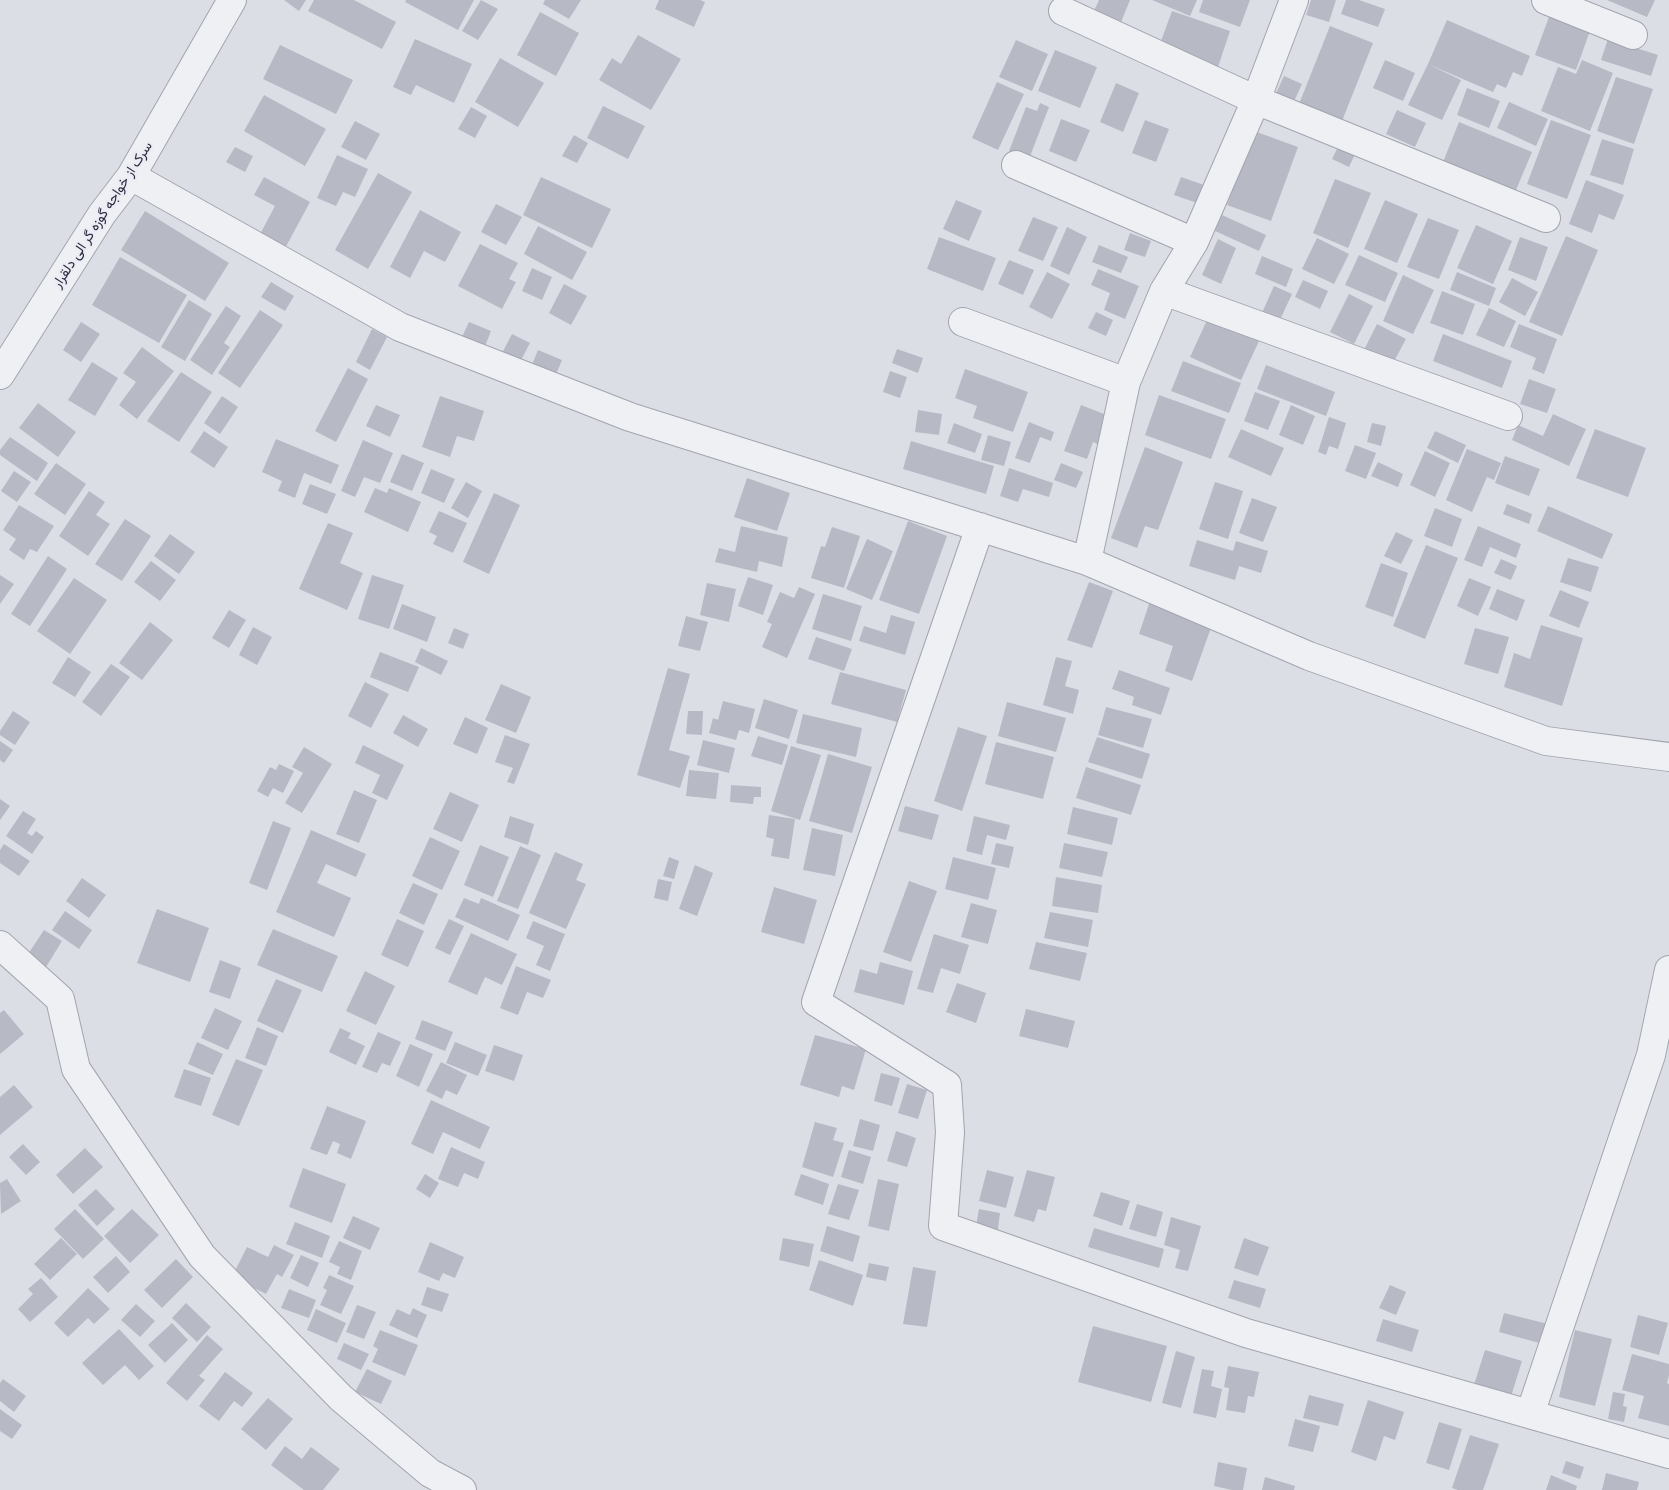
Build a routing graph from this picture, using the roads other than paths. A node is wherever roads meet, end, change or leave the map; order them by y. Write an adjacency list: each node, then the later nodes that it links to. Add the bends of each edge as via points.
1 (232, 0): 8 (street, سرک از خواجه گوزه گر الی دلقرار)
2 (1294, 0): 6 (street)
3 (1546, 0): 5 (street)
4 (1063, 10): 6 (street)
5 (1634, 35)
6 (1256, 100): 9 (street); 10 (street)
7 (1016, 165): 10 (street)
8 (131, 176): 13 (street, سرک از خواجه گوزه گر الی دلقرار, via 102,214); 16 (street, via 400,327 630,417)
9 (1546, 218)
10 (1194, 242): 11 (street)
11 (1164, 291): 14 (street); 15 (street)
12 (963, 322): 14 (street)
13 (0, 375)
14 (1126, 382): 17 (street)
15 (1508, 416)
16 (980, 527): 17 (street); 21 (street, via 816,1002 947,1085 950,1132 943,1226 1246,1333)
17 (1087, 561): 18 (street, via 1309,656 1546,741)
18 (1669, 757)
19 (0, 945): 23 (street, via 60,999 76,1069 202,1256 341,1398 430,1473)
20 (1669, 970): 21 (street, via 1651,1055)
21 (1530, 1414): 22 (street)
22 (1669, 1454)
23 (462, 1490)

